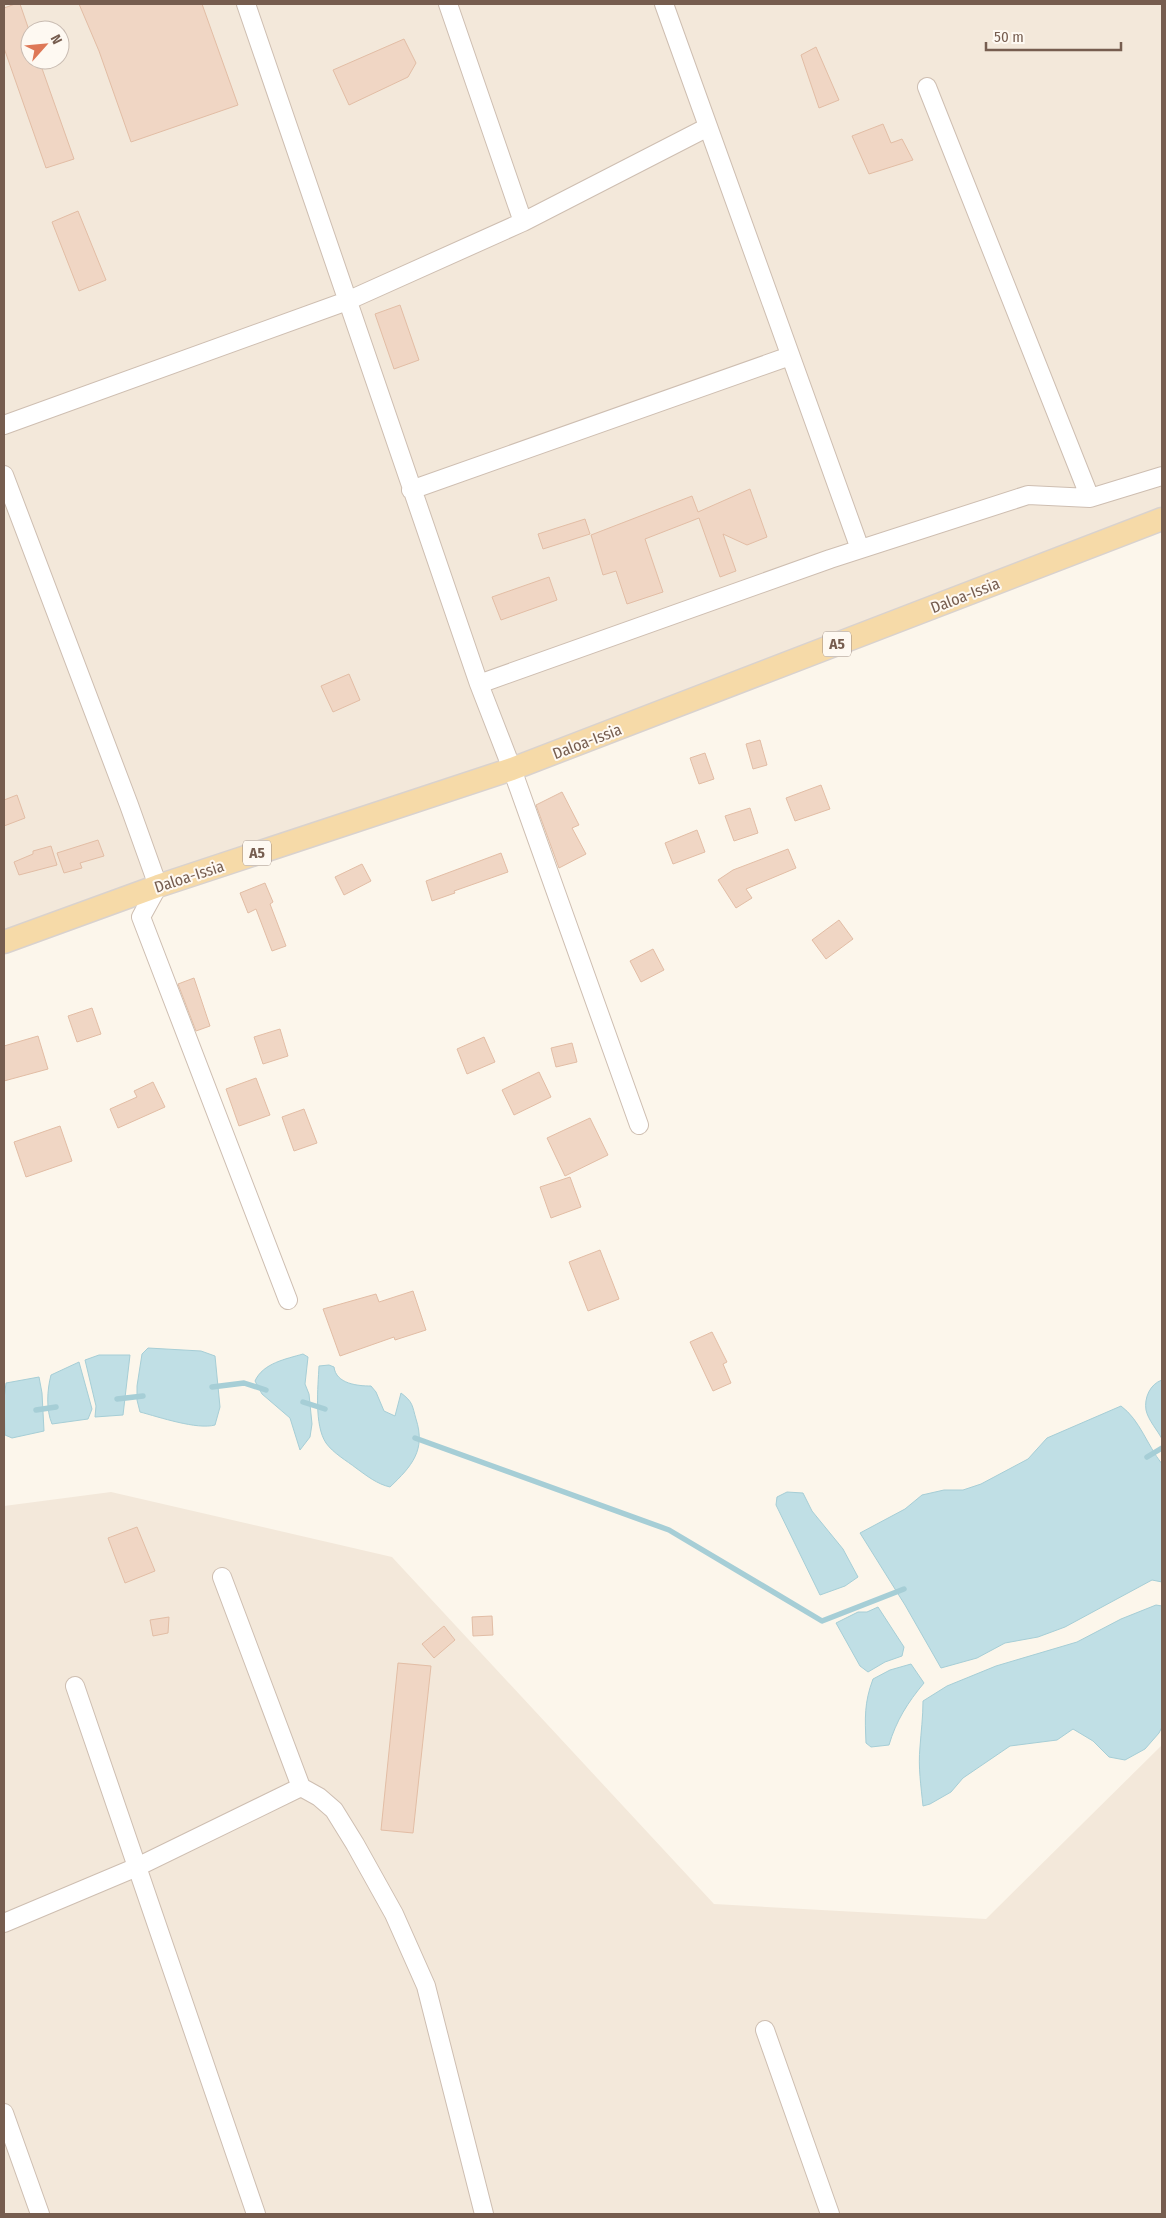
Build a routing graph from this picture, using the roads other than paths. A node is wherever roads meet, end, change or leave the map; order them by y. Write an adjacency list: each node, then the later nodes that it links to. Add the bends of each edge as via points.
1 (246, 4): 7 (street)
2 (448, 4): 6 (street)
3 (664, 4): 5 (street)
4 (927, 87): 13 (street)
5 (708, 127): 6 (street); 8 (street)
6 (523, 222): 7 (street)
7 (347, 301): 9 (street); 12 (street)
8 (790, 356): 12 (street); 15 (street)
9 (4, 425)
10 (4, 475): 18 (street)
11 (1162, 476): 13 (street)
12 (411, 490): 16 (street)
13 (1090, 498): 15 (street, via 1028,495)
14 (1162, 519): 17 (main road, Daloa-Issia / A5)
15 (860, 549): 16 (street)
16 (479, 684): 17 (street)
17 (512, 769): 18 (main road, Daloa-Issia / A5); 20 (street)
18 (158, 886): 19 (main road, Daloa-Issia / A5); 21 (street, via 141,917)
19 (4, 942)
20 (639, 1125)
21 (288, 1300)
22 (222, 1577): 24 (street)
23 (75, 1686): 25 (street)
24 (301, 1787): 25 (street); 31 (street, via 334,1810 394,1914 426,1986)
25 (137, 1867): 26 (street); 30 (street)
26 (4, 1922)
27 (765, 2030): 32 (street)
28 (4, 2113): 29 (street)
29 (40, 2214)
30 (256, 2214)
31 (484, 2214)
32 (830, 2214)

